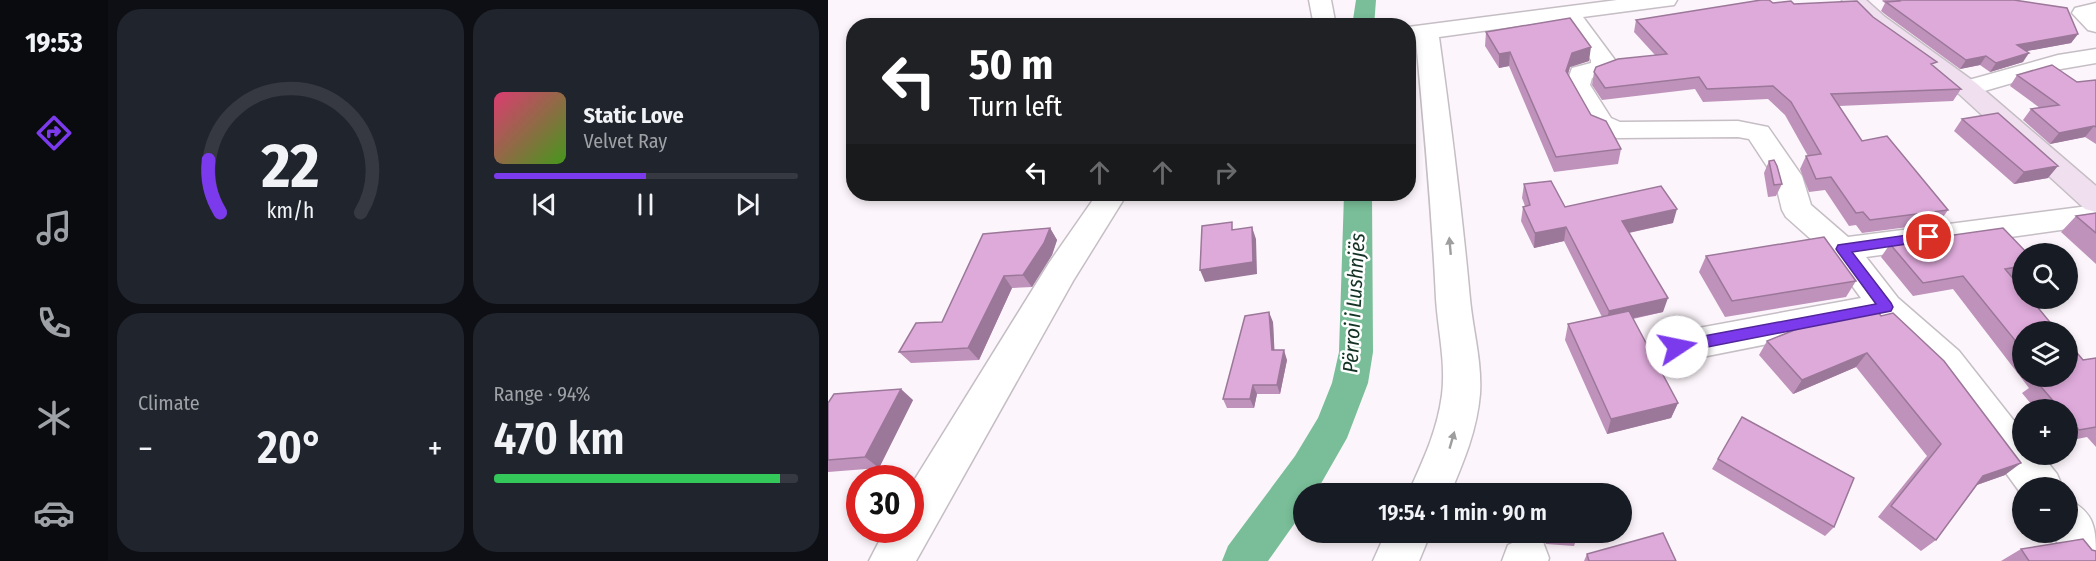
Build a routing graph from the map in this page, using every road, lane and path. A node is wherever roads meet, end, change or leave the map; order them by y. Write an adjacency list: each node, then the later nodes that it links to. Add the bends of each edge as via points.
1 (1320, 0): 6 (street)
2 (1666, 0): 5 (street)
3 (1853, 0): 10 (main road)
4 (2096, 9): 7 (street, via 2083,13)
5 (1569, 14): 8 (street); 14 (street, via 1603,60 1604,67 1581,73 1578,85 1599,123 1617,130 1738,129 1758,133 1788,176 1797,210)
6 (1323, 18)
7 (2096, 25)
8 (1418, 34): 18 (street, one-way to 8, via 1456,424 1461,355 1448,219)
9 (2096, 56): 10 (street, via 2058,62)
10 (1967, 88): 12 (main road)
11 (1107, 201): 19 (street, via 1061,272)
12 (2096, 202)
13 (2096, 216): 14 (street)
14 (1842, 249): 15 (street)
15 (1886, 307): 16 (street); 17 (street, via 1946,362)
16 (1677, 347)
17 (2034, 477)
18 (1434, 483)
19 (924, 505)
20 (2078, 534): 23 (street)
21 (902, 543): 24 (street)
22 (1404, 543): 25 (street)
23 (2096, 558)
24 (891, 561)
25 (1395, 561)

